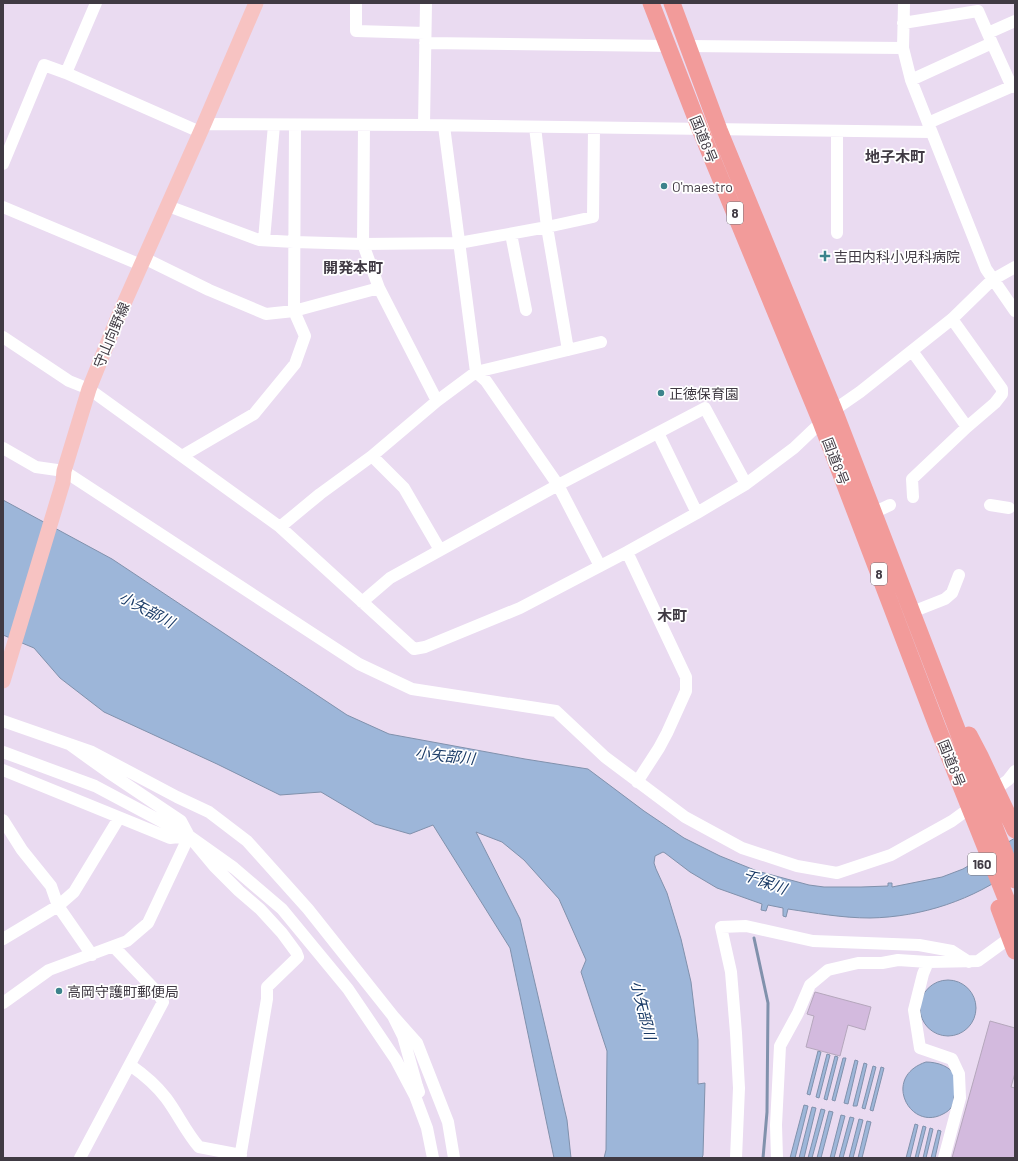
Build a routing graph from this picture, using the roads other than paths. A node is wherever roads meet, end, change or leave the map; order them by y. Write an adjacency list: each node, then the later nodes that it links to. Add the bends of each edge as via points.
1 (96, 3): 15 (street)
2 (256, 3): 24 (main road, 守山向野線)
3 (356, 3): 10 (street, via 356,31)
4 (426, 3): 10 (street)
5 (651, 3): 12 (highway, 国道8号 / 8)
6 (672, 3): 13 (highway, 国道8号 / 8)
7 (904, 3): 9 (street)
8 (1015, 21): 11 (street)
9 (904, 23): 11 (street, via 978,11); 14 (street)
10 (425, 38): 12 (street); 21 (street)
11 (990, 38): 16 (street); 17 (street)
12 (668, 46): 27 (highway, 国道8号 / 8)
13 (688, 46): 14 (street); 28 (highway, 国道8号 / 8)
14 (903, 48): 16 (street)
15 (66, 73): 24 (street); 30 (street, via 44,65)
16 (911, 80): 26 (street)
17 (1014, 86): 26 (street)
18 (274, 125): 19 (street); 24 (street); 36 (street)
19 (296, 125): 20 (street); 37 (street)
20 (364, 125): 21 (street); 39 (street)
21 (424, 125): 22 (street)
22 (444, 126): 23 (street); 38 (street)
23 (535, 127): 25 (street); 33 (street)
24 (202, 128): 31 (main road, 守山向野線)
25 (594, 128): 27 (street); 33 (street, via 593,217)
26 (929, 128): 29 (street); 42 (street)
27 (700, 129): 28 (street); 56 (highway, 国道8号 / 8)
28 (719, 130): 29 (street); 55 (highway, 国道8号 / 8)
29 (837, 131): 34 (street)
30 (3, 164)
31 (168, 206): 36 (street); 40 (main road, 守山向野線)
32 (3, 207): 40 (street)
33 (547, 227): 35 (street); 50 (street)
34 (837, 233)
35 (511, 234): 38 (street); 44 (street)
36 (264, 240): 37 (street)
37 (294, 242): 39 (street); 45 (street)
38 (459, 243): 39 (street); 52 (street)
39 (363, 244): 43 (street)
40 (143, 262): 45 (street, via 266,314); 53 (main road, 守山向野線)
41 (1015, 267): 42 (street)
42 (992, 280): 46 (street); 47 (street)
43 (379, 288): 45 (street); 54 (street)
44 (526, 310)
45 (294, 311): 60 (street, via 305,336 295,364 254,414)
46 (1015, 311)
47 (952, 320): 51 (street); 57 (street, via 1002,389 1002,394 995,403)
48 (601, 342): 50 (street)
49 (5, 343): 53 (street, via 69,381)
50 (568, 350): 52 (street)
51 (912, 351): 55 (street); 57 (street, via 956,417)
52 (476, 372): 54 (street); 64 (street, via 486,381)
53 (89, 389): 60 (street); 62 (main road, 守山向野線)
54 (437, 401): 61 (street)
55 (834, 410): 56 (street); 69 (highway, 国道8号 / 8)
56 (821, 422): 63 (street, via 794,448); 85 (highway, 国道8号 / 8)
57 (967, 427): 65 (street, via 912,479)
58 (658, 433): 63 (street, via 705,408); 64 (street); 70 (street)
59 (3, 448): 62 (street, via 36,468)
60 (182, 456): 71 (street)
61 (372, 456): 71 (street); 72 (street, via 404,488)
62 (64, 476): 78 (main road, 守山向野線); 86 (street, via 359,664 412,689 556,711 605,758)
63 (746, 484): 70 (street)
64 (558, 485): 72 (street); 74 (street)
65 (913, 497)
66 (990, 505): 68 (street)
67 (890, 506): 69 (street)
68 (1009, 508)
69 (873, 512): 77 (highway, 国道8号 / 8)
70 (697, 513): 73 (street)
71 (280, 527): 76 (street)
72 (440, 550): 76 (street, via 390,578)
73 (627, 552): 74 (street); 86 (street, via 686,677 686,691 667,732)
74 (600, 566): 76 (street, via 520,608 425,647 414,649)
75 (959, 575): 77 (street, via 952,592 945,599)
76 (362, 602)
77 (912, 612): 82 (highway, 国道8号 / 8, via 938,679)
78 (3, 681)
79 (3, 721): 80 (street)
80 (69, 744): 90 (street, via 181,821); 102 (street, via 92,752 209,812 247,841 308,909)
81 (3, 752): 90 (street, via 95,786)
82 (975, 758): 89 (highway); 91 (highway, 国道8号)
83 (3, 770): 87 (street)
84 (1015, 771): 86 (street, via 1008,780 945,824 891,855 837,873 798,866 742,848 685,816)
85 (957, 775): 93 (highway, 国道8号 / 8); 97 (highway, 160, via 967,824)
86 (637, 782)
87 (119, 818): 90 (street, via 170,838); 92 (street, via 74,892)
88 (3, 820): 92 (street, via 22,850 51,886)
89 (1015, 830)
90 (189, 836): 96 (street, via 148,923 127,941); 104 (street, via 234,868 282,909 348,989 396,1060); 105 (street, via 225,878 260,908 282,932 298,957 267,987)
91 (1015, 880)
92 (58, 906): 95 (street); 98 (street)
93 (1015, 921)
94 (1015, 934): 100 (street, via 978,962)
95 (3, 939)
96 (114, 947): 98 (street); 103 (street, via 158,993 163,1002)
97 (1015, 951)
98 (92, 955): 101 (street, via 49,970)
99 (928, 962): 100 (street); 110 (street, via 898,960 858,963 828,970 810,985 780,1046 776,1125); 111 (street, via 914,1010 920,1048 952,1059 959,1074 960,1098)
100 (969, 962): 109 (street, via 952,950 919,945 813,941 746,926 721,927 731,972 736,1033 739,1088)
101 (3, 1003)
102 (393, 1016): 104 (street, via 403,1036 419,1092); 108 (street, via 418,1043 448,1122)
103 (130, 1064): 105 (street, via 165,1096 199,1147); 106 (street)
104 (415, 1096): 107 (street, via 427,1128)
105 (241, 1157)
106 (80, 1158)
107 (433, 1158)
108 (454, 1158)
109 (736, 1158)
110 (778, 1158)
111 (944, 1158)

